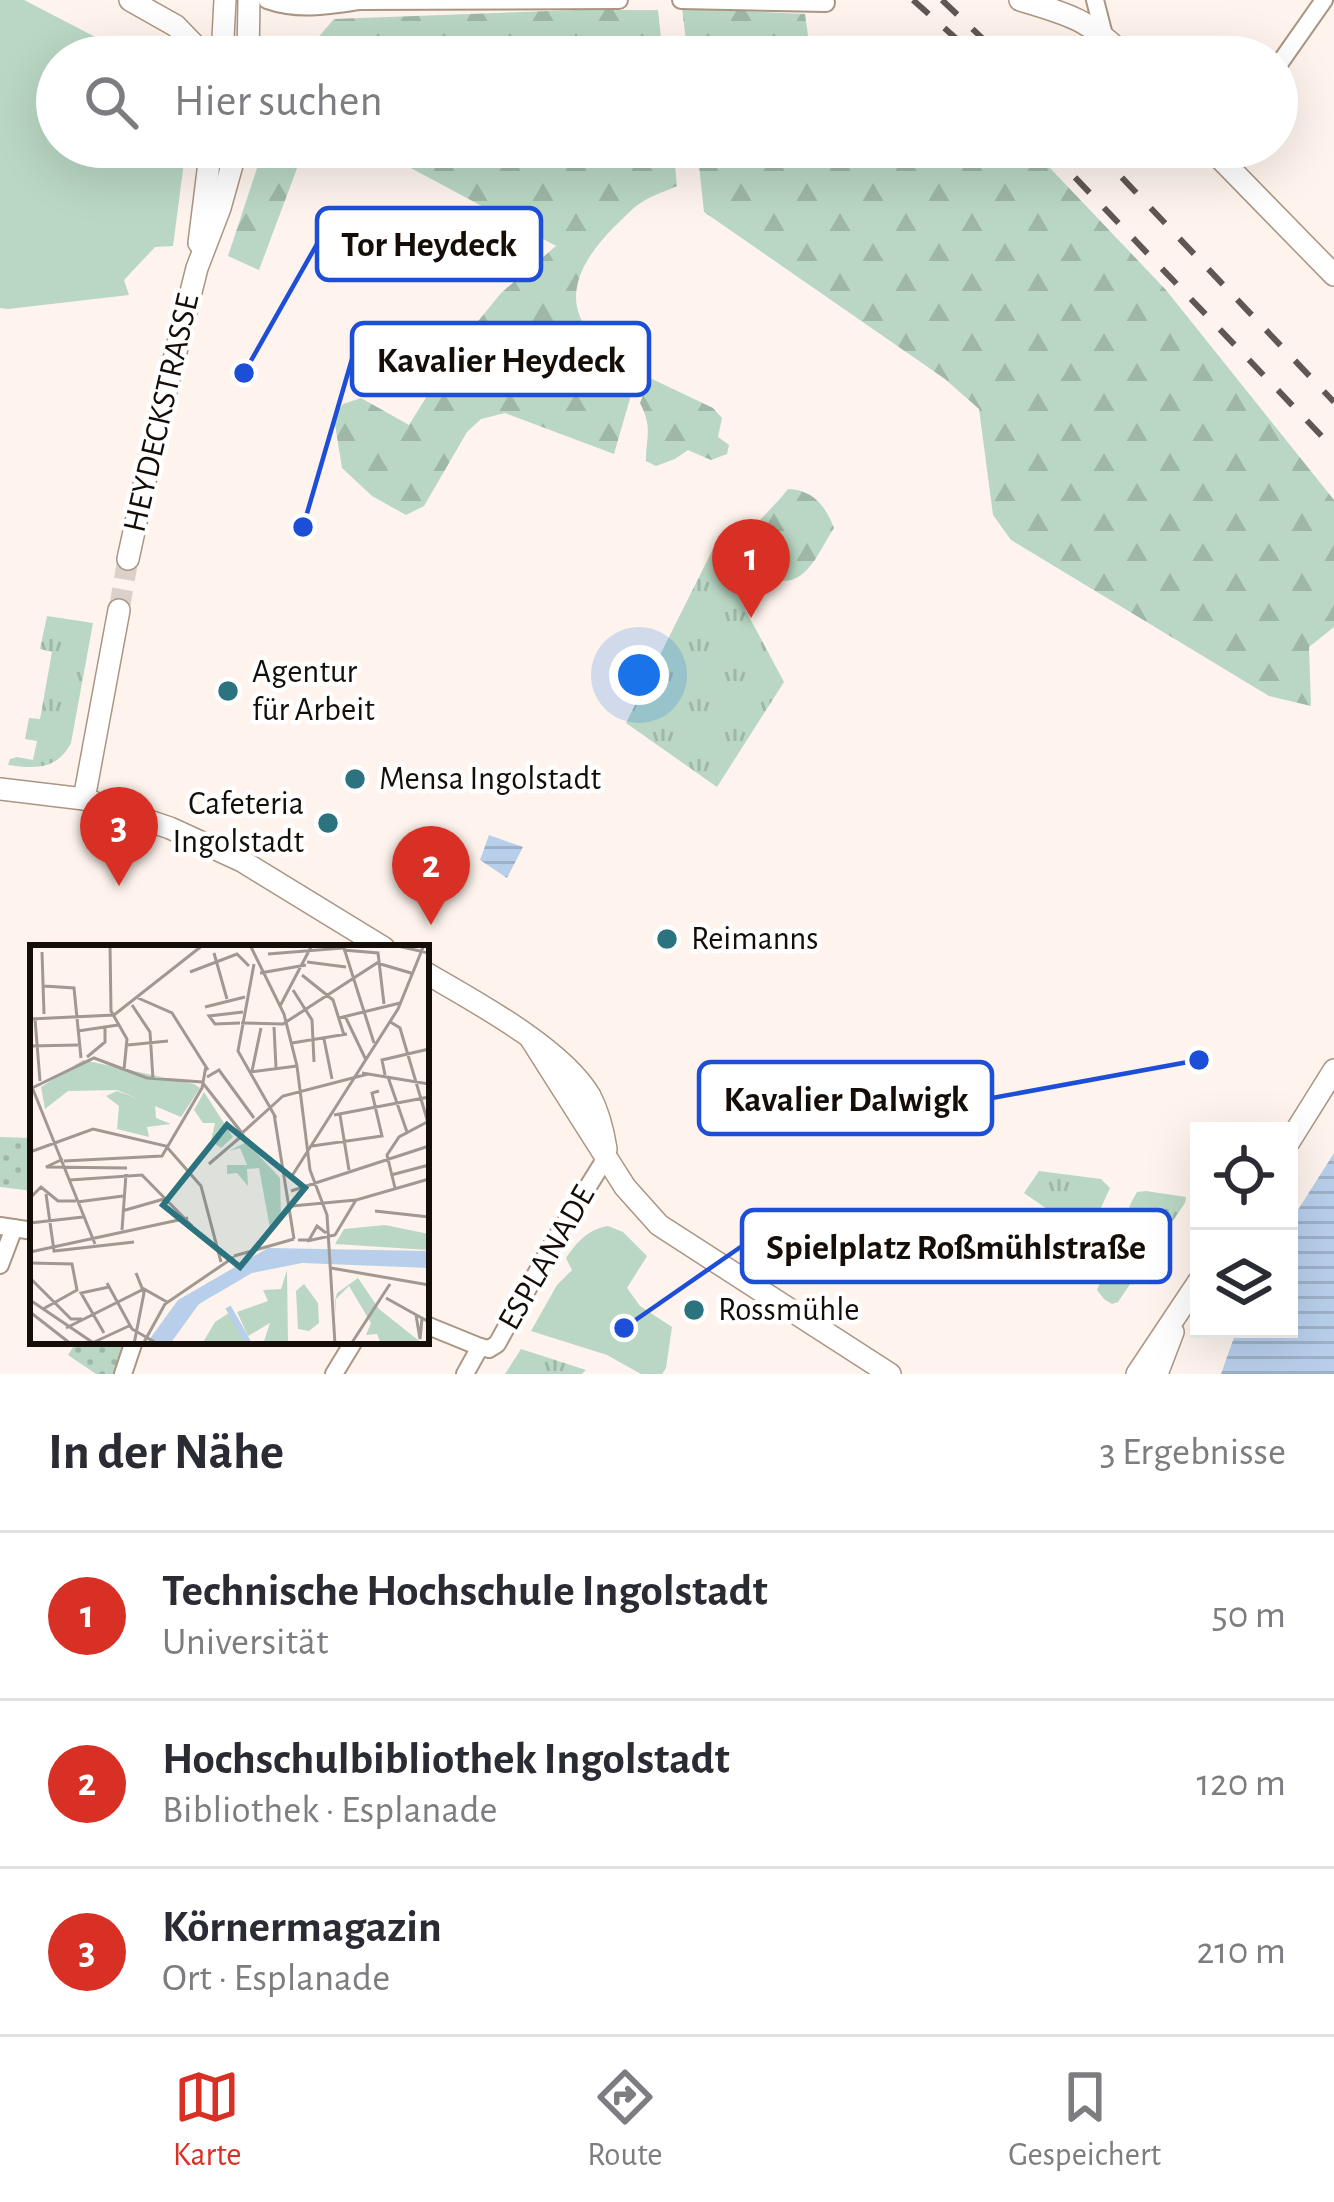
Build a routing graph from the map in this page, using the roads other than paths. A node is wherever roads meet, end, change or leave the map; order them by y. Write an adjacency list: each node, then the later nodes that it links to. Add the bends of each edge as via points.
1 (130, 0): 12 (street)
2 (225, 0): 13 (street)
3 (249, 0): 14 (street)
4 (267, 0): 5 (street, via 286,7)
5 (619, 0)
6 (681, 0): 10 (street)
7 (1021, 0): 11 (street, via 1073,15)
8 (1095, 0): 11 (street)
9 (1324, 0): 15 (street)
10 (826, 3)
11 (1104, 35)
12 (186, 36)
13 (223, 36)
14 (248, 36)
15 (1298, 37)
16 (209, 168): 19 (street, HEYDECKSTRASSE)
17 (231, 168): 19 (street, HEYDECKSTRASSE)
18 (1233, 168): 20 (street)
19 (197, 268): 21 (street, HEYDECKSTRASSE)
20 (1334, 275)
21 (128, 559)
22 (119, 610): 24 (street)
23 (0, 789): 24 (street)
24 (84, 799): 25 (street, via 242,861)
25 (379, 945)
26 (429, 975): 29 (street, ESPLANADE, via 531,1040)
27 (1334, 1070): 28 (street)
28 (1298, 1128)
29 (607, 1156): 37 (street, ESPLANADE, via 497,1344); 41 (street, via 671,1235)
30 (7, 1227): 31 (street)
31 (0, 1265)
32 (1190, 1296): 33 (street)
33 (1175, 1320): 42 (street); 43 (street)
34 (429, 1326): 37 (street)
35 (133, 1344): 38 (street)
36 (352, 1344): 39 (street)
37 (480, 1347): 40 (street, ESPLANADE)
38 (123, 1374)
39 (334, 1374)
40 (465, 1374)
41 (890, 1374)
42 (1137, 1374)
43 (1157, 1374)

